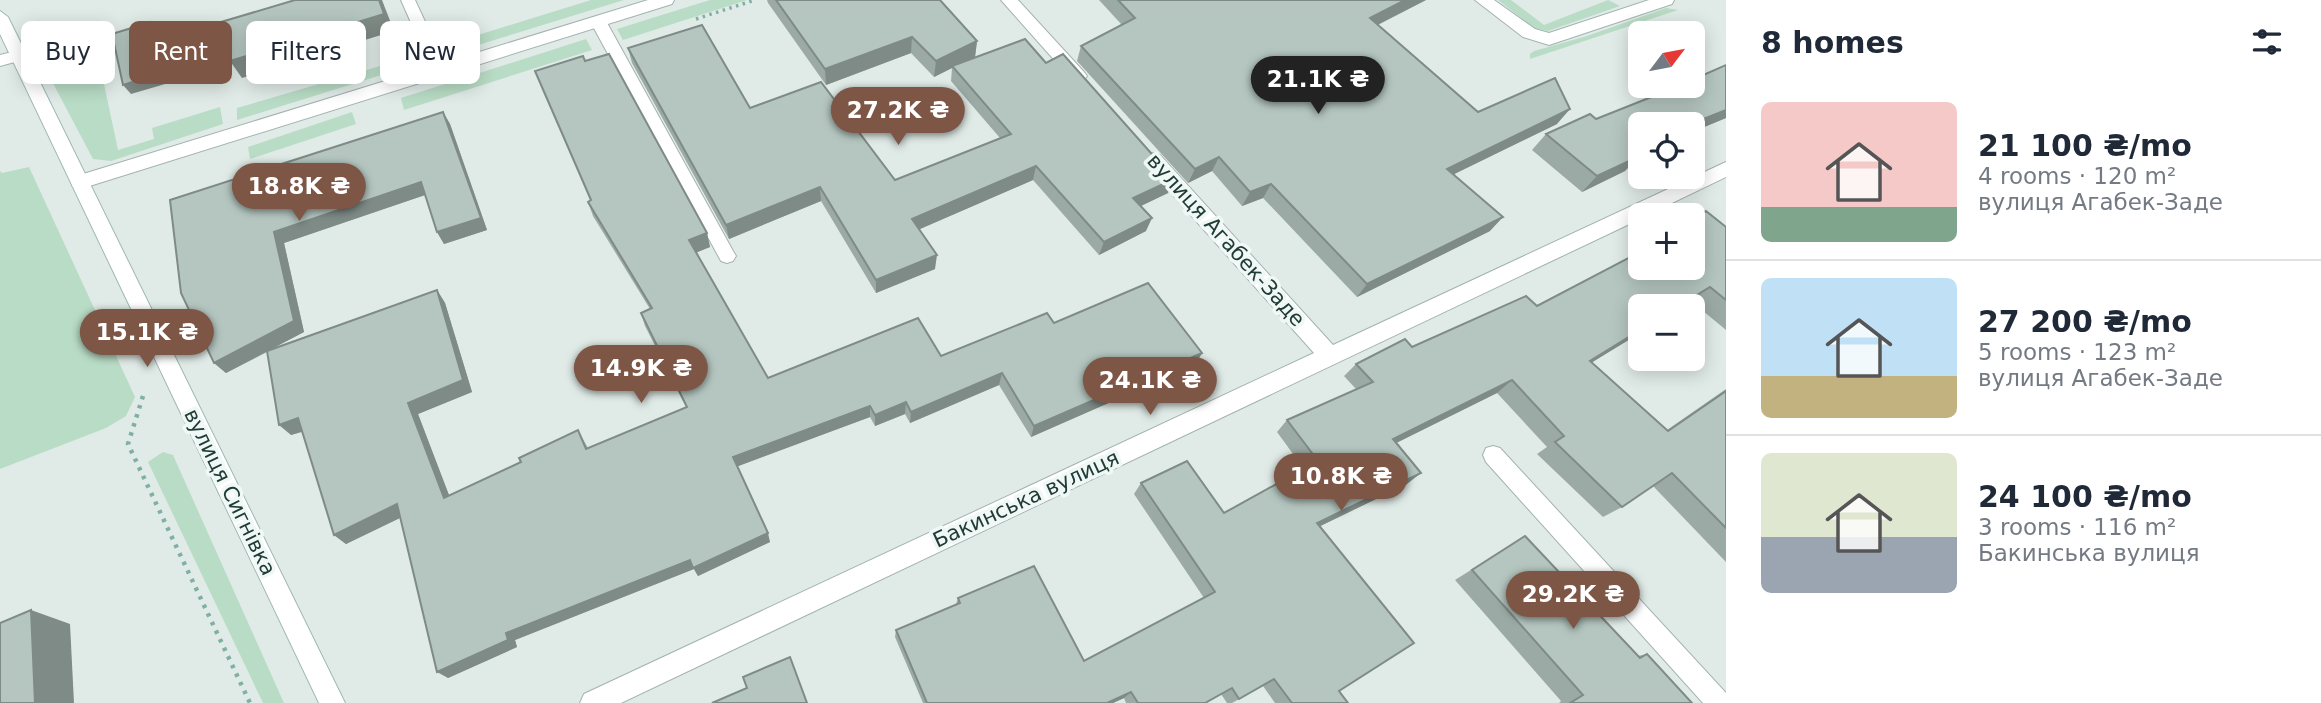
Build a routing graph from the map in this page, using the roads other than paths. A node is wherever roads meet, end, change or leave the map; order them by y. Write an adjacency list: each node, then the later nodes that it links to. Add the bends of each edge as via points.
1 (408, 0): 7 (lane)
2 (666, 0): 8 (street)
3 (1009, 0): 12 (street)
4 (1483, 0): 5 (street, via 1529,33 1549,38)
5 (1666, 0)
6 (0, 17): 9 (street, вулиця Сигнівка)
7 (417, 21)
8 (598, 21): 10 (street); 16 (lane)
9 (10, 58): 15 (street, вулиця Сигнівка)
10 (480, 58)
11 (398, 84): 15 (street)
12 (1091, 92)
13 (1138, 142): 17 (street, вулиця Агабек-Заде)
14 (1726, 169): 17 (street, Бакинська вулиця)
15 (80, 182): 19 (street, вулиця Сигнівка)
16 (727, 256)
17 (1330, 356): 20 (street, Бакинська вулиця)
18 (1493, 455): 21 (lane)
19 (332, 703)
20 (593, 703)
21 (1719, 703)

